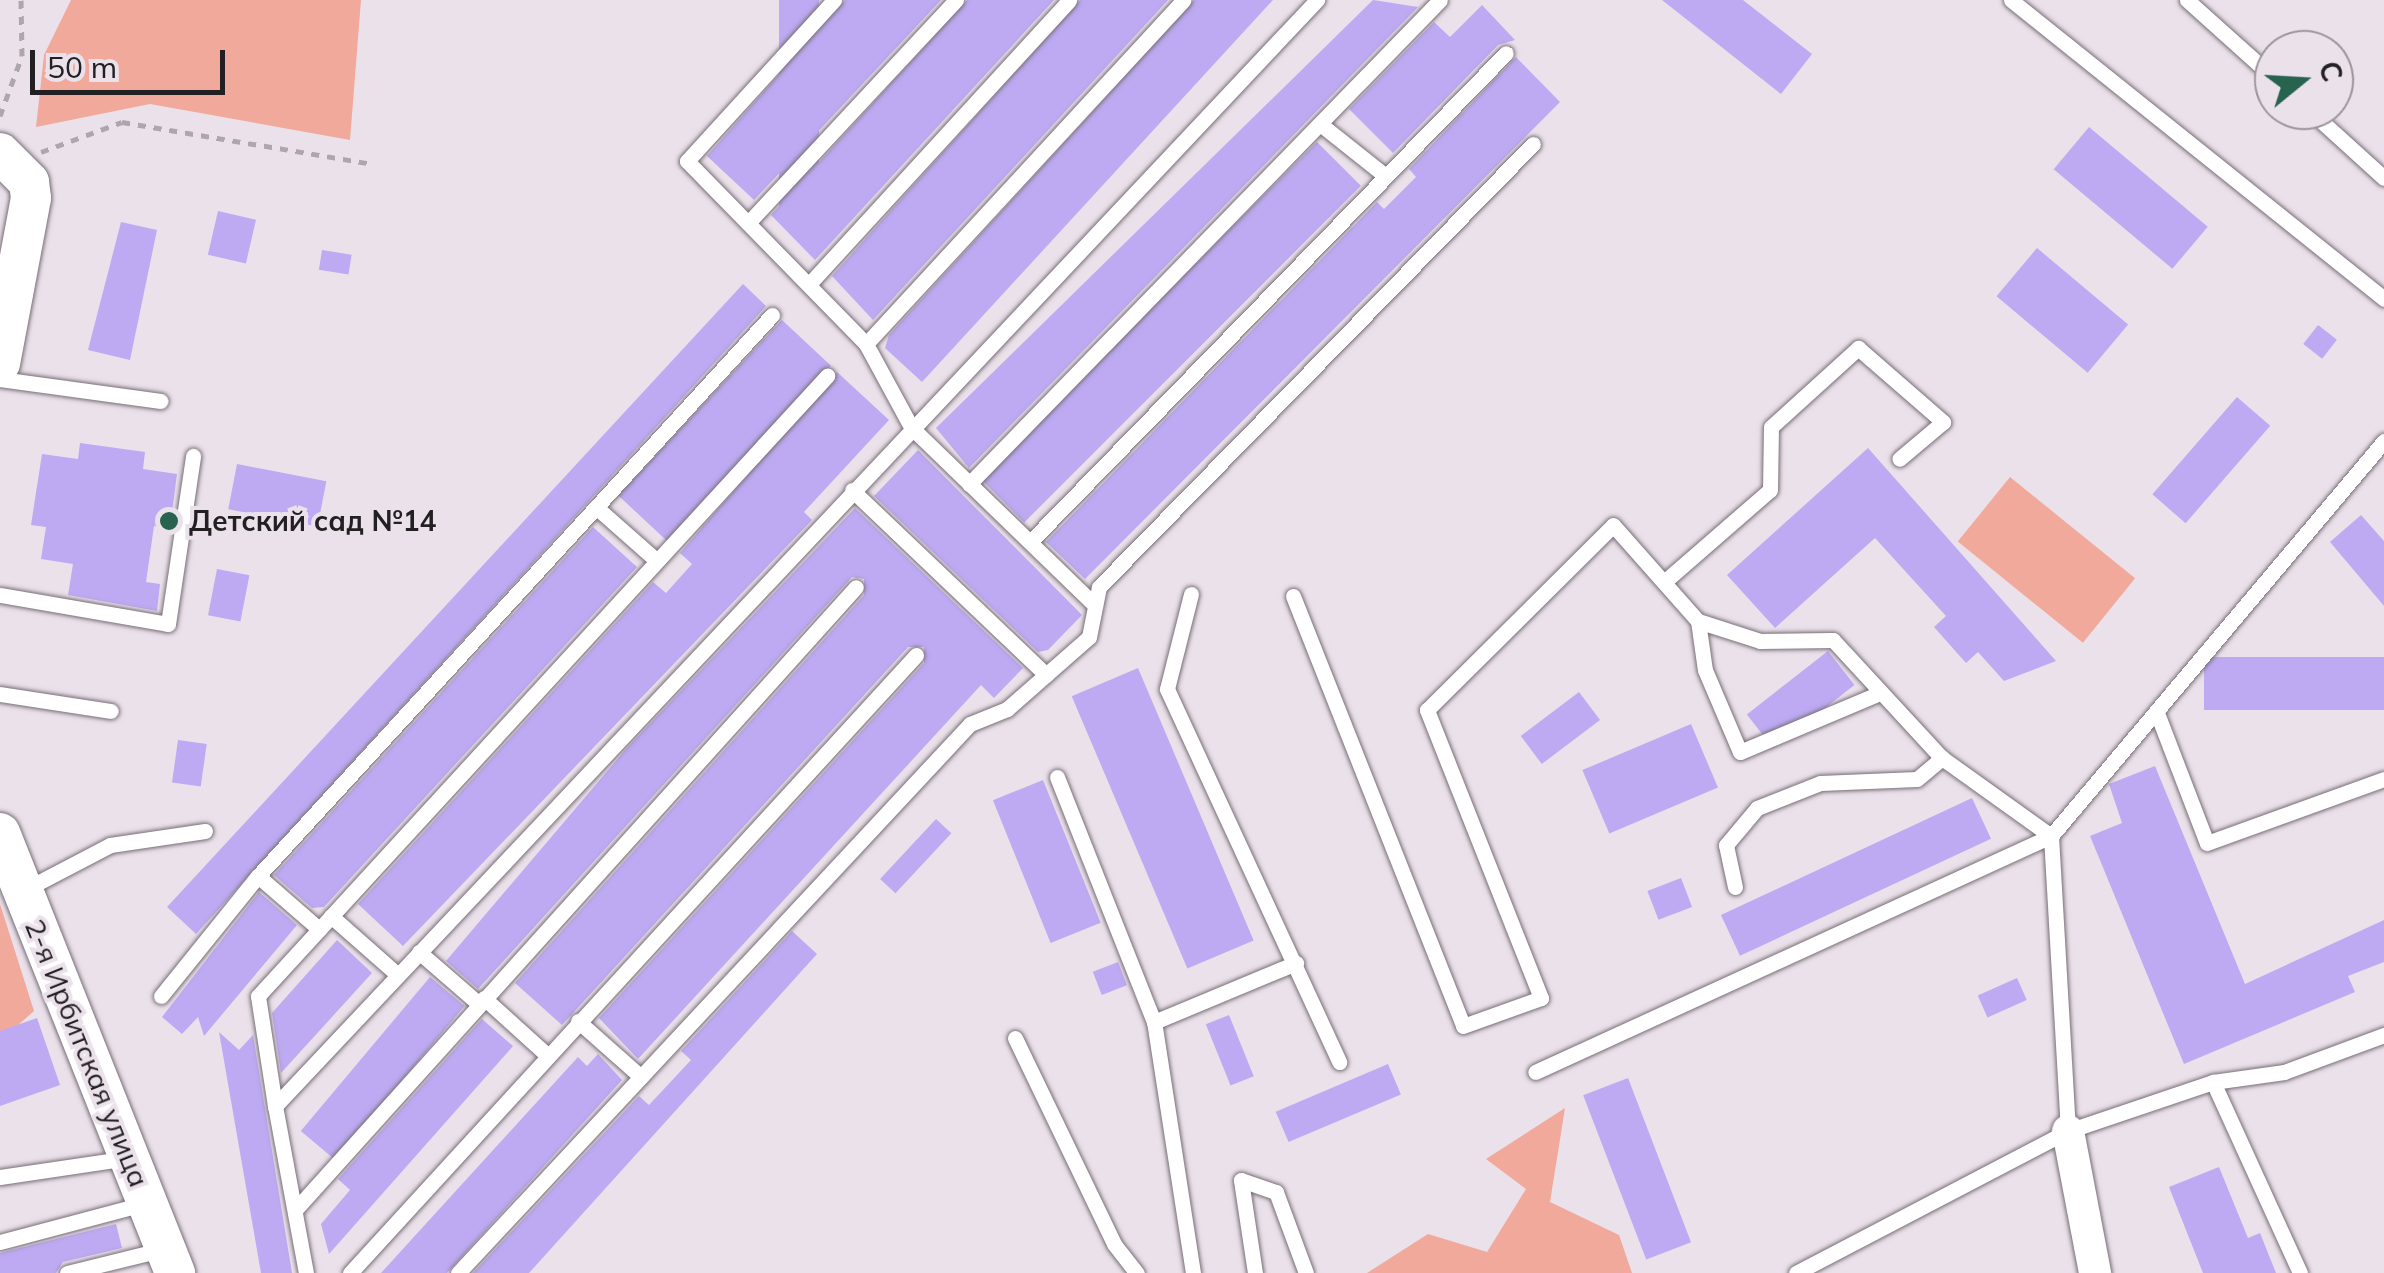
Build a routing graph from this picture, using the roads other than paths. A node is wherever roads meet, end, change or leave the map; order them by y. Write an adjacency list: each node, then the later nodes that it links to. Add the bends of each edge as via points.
1 (834, 0): 17 (lane, via 687,161)
2 (956, 0): 17 (lane)
3 (1069, 0): 18 (lane)
4 (1183, 0): 21 (lane)
5 (1317, 0): 26 (lane)
6 (1440, 0): 11 (lane)
7 (2011, 0): 19 (lane)
8 (2187, 0): 10 (lane)
9 (1506, 53): 15 (lane)
10 (2254, 60)
11 (1324, 128): 15 (lane); 30 (lane)
12 (2331, 130): 16 (lane)
13 (1533, 144): 40 (lane, via 1099,588)
14 (15, 166): 22 (street)
15 (1383, 174): 33 (lane)
16 (2384, 178)
17 (748, 222): 18 (lane)
18 (811, 282): 21 (lane)
19 (2384, 299)
20 (772, 315): 32 (lane)
21 (866, 344): 26 (lane)
22 (0, 363)
23 (827, 376): 34 (lane)
24 (0, 379): 25 (lane)
25 (160, 401)
26 (910, 427): 30 (lane); 31 (lane)
27 (2383, 443): 47 (lane)
28 (193, 456): 38 (lane, via 168,624)
29 (1899, 458): 35 (lane, via 1943,422 1858,348 1771,427 1770,490)
30 (970, 484): 33 (lane)
31 (852, 490): 43 (lane); 59 (lane)
32 (596, 507): 34 (lane); 54 (lane)
33 (1030, 542): 40 (lane)
34 (657, 560): 57 (lane)
35 (1664, 582): 39 (lane, via 1613,525 1427,710 1541,998 1463,1026); 41 (lane)
36 (856, 587): 63 (lane)
37 (1191, 594): 60 (lane, via 1166,689)
38 (0, 595)
39 (1293, 596)
40 (1096, 604): 43 (lane, via 1088,637)
41 (1698, 621): 45 (lane, via 1760,641 1833,640); 45 (lane, via 1705,670 1740,752)
42 (916, 655): 64 (lane)
43 (1046, 675): 71 (lane, via 1007,709 970,724)
44 (0, 694): 46 (lane)
45 (1874, 695): 48 (lane)
46 (112, 711)
47 (2157, 713): 50 (lane, via 2207,844); 53 (lane)
48 (1942, 758): 53 (lane); 55 (lane, via 1917,779 1820,783 1756,808 1726,846)
49 (1056, 776): 65 (lane)
50 (2384, 779)
51 (205, 831): 56 (lane, via 110,844)
52 (0, 833): 56 (street, 2-я Ирбитская улица)
53 (2052, 836): 70 (lane); 74 (lane)
54 (258, 876): 58 (lane); 62 (lane)
55 (1735, 887)
56 (22, 892): 75 (street, 2-я Ирбитская улица)
57 (331, 916): 58 (lane); 61 (lane)
58 (319, 929): 73 (lane, via 258,996)
59 (420, 952): 61 (lane); 63 (lane)
60 (1296, 964): 65 (lane); 69 (lane)
61 (398, 975): 73 (lane)
62 (161, 996)
63 (481, 1001): 68 (lane); 78 (lane)
64 (578, 1021): 68 (lane); 71 (lane)
65 (1154, 1022): 86 (lane)
66 (2384, 1035): 72 (lane, via 2284,1072)
67 (1015, 1038): 85 (lane, via 1114,1244)
68 (546, 1054): 83 (lane)
69 (1339, 1062)
70 (1534, 1072)
71 (641, 1077): 84 (lane)
72 (2213, 1082): 74 (lane); 91 (lane)
73 (275, 1106): 78 (lane)
74 (2068, 1131): 89 (lane); 90 (street)
75 (128, 1158): 76 (lane); 77 (street, 2-я Ирбитская улица)
76 (0, 1176)
77 (146, 1203): 79 (lane); 80 (street, 2-я Ирбитская улица)
78 (294, 1210): 82 (lane)
79 (0, 1242)
80 (171, 1261): 81 (lane)
81 (67, 1273)
82 (306, 1273)
83 (350, 1273)
84 (458, 1273)
85 (1137, 1273)
86 (1193, 1273)
87 (1255, 1273): 88 (lane, via 1242,1180 1276,1192)
88 (1306, 1273)
89 (1796, 1273)
90 (2094, 1273)
91 (2300, 1273)

